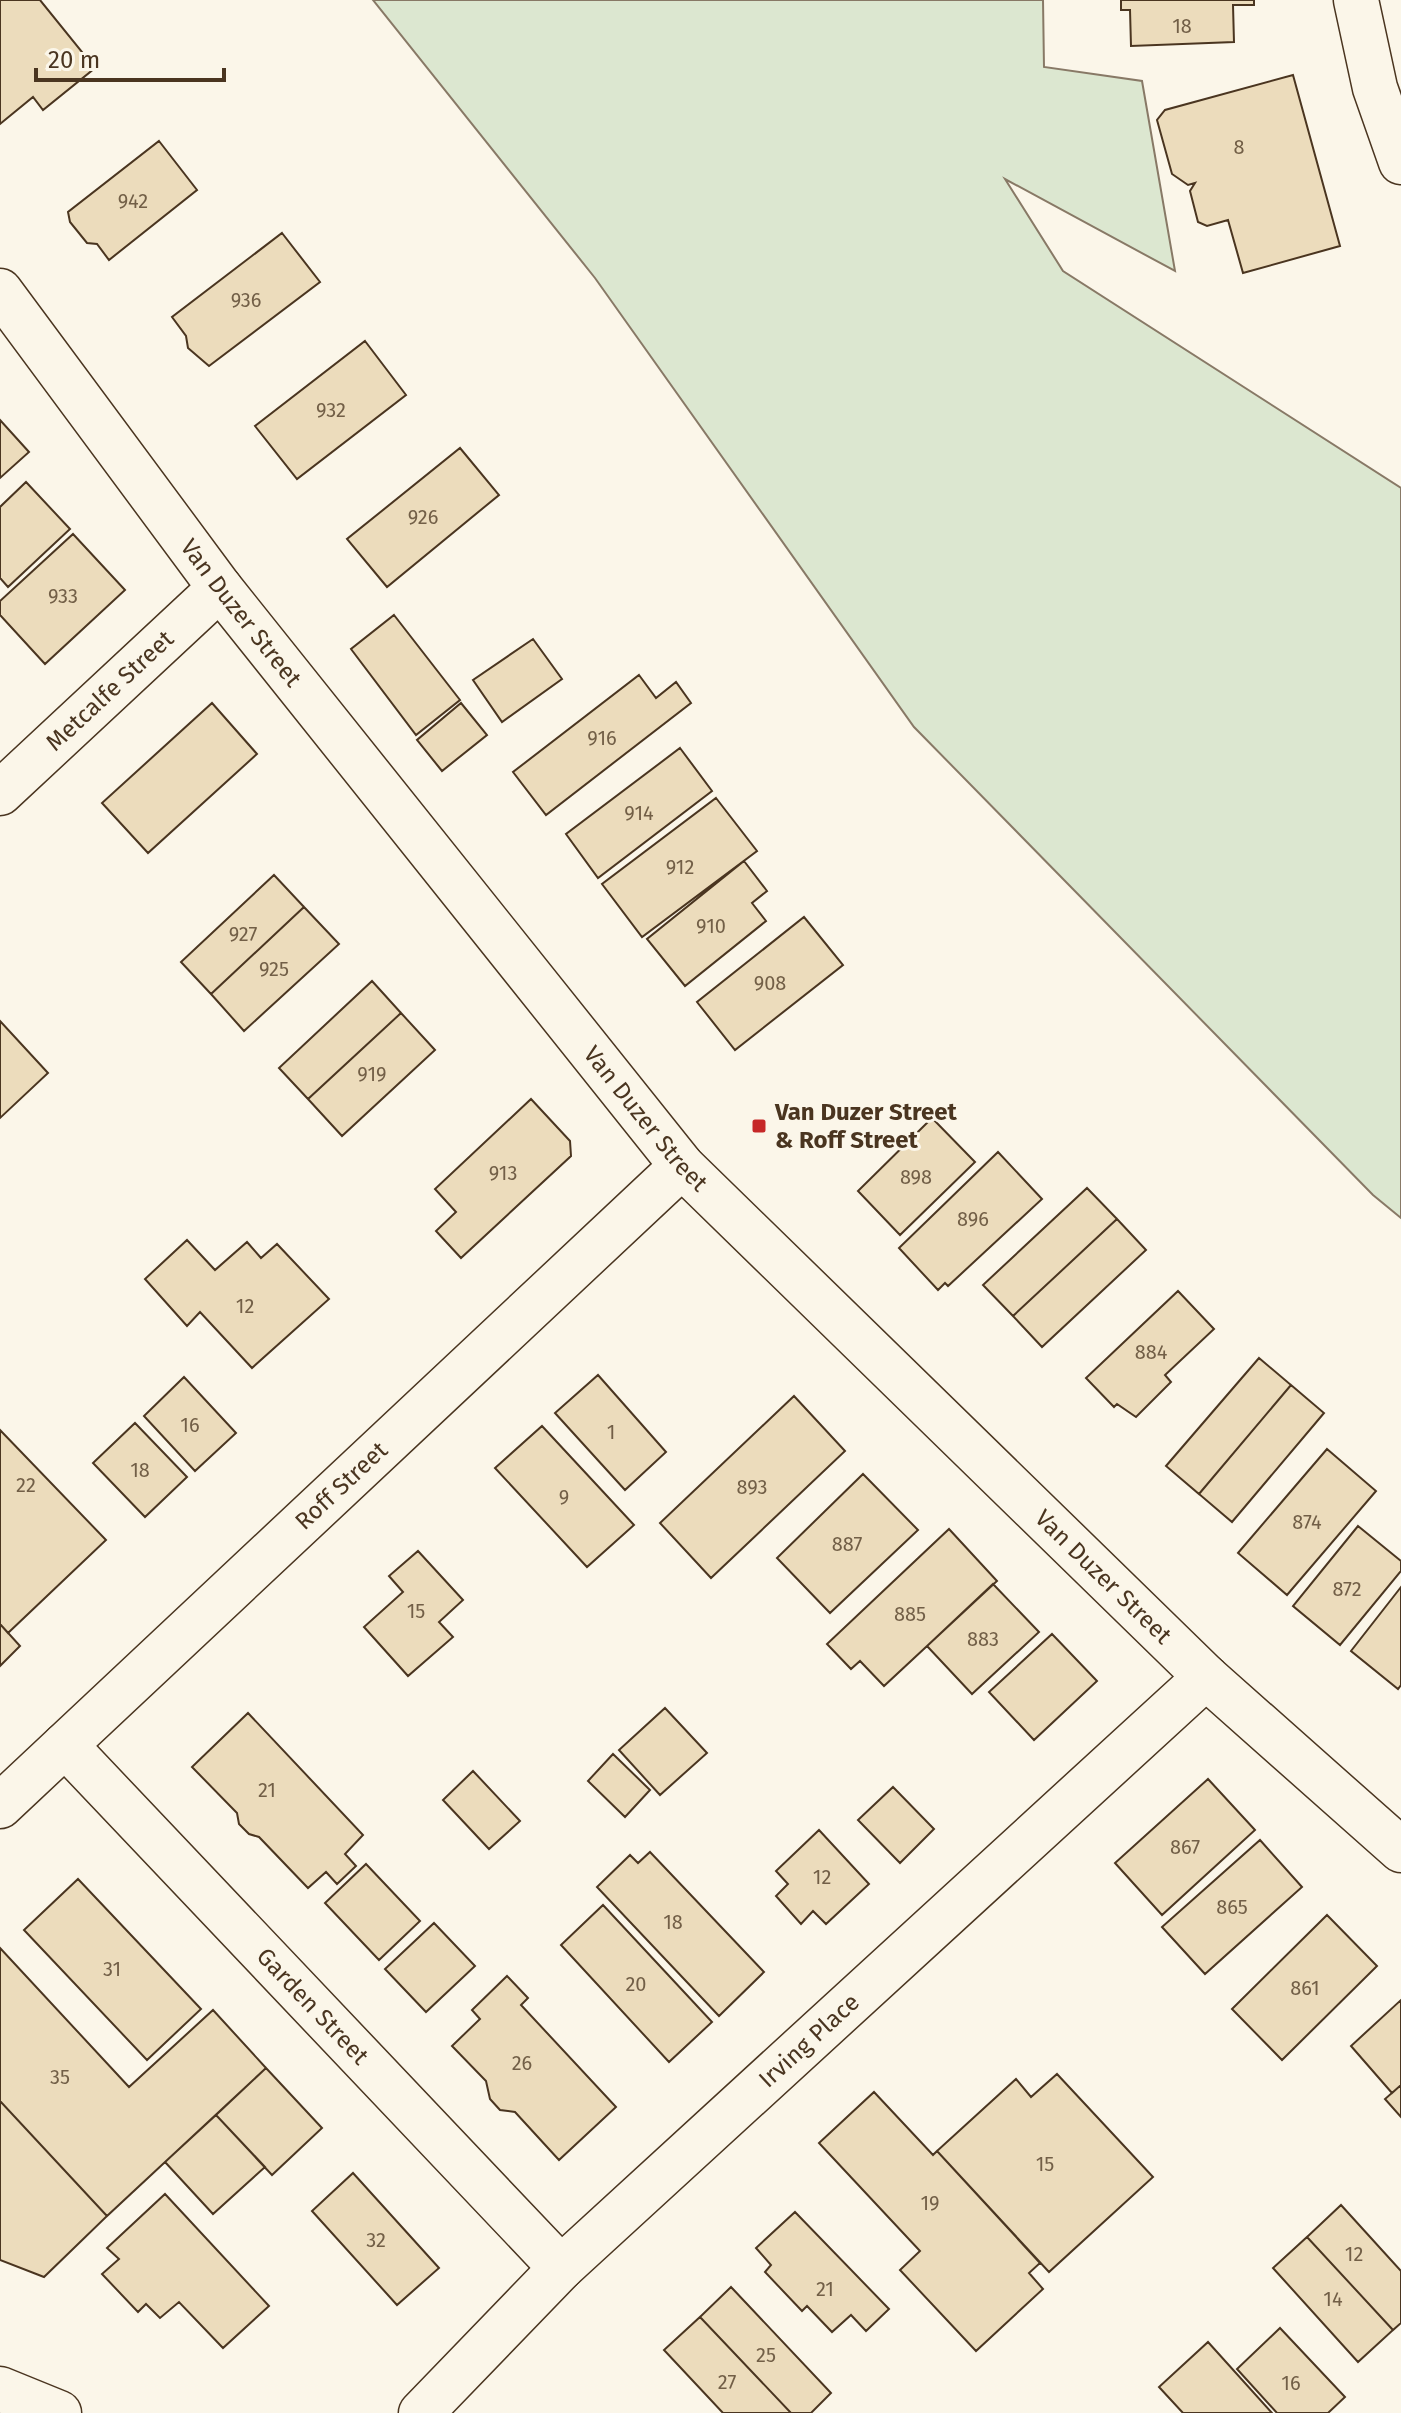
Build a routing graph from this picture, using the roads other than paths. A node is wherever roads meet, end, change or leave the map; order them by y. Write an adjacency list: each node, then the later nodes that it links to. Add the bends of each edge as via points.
1 (1356, 0): 2 (street, via 1375,88)
2 (1401, 162)
3 (0, 291): 4 (street, Van Duzer Street)
4 (220, 588): 5 (street, Metcalfe Street); 6 (street, Van Duzer Street)
5 (0, 793)
6 (682, 1166): 7 (street, Van Duzer Street); 8 (street, Roff Street)
7 (1206, 1677): 10 (street, Van Duzer Street); 11 (street, Irving Place)
8 (65, 1745): 9 (street, Roff Street); 11 (street, Garden Street)
9 (0, 1806)
10 (1401, 1850)
11 (561, 2268): 14 (street, Irving Place)
12 (0, 2389): 13 (street)
13 (59, 2413)
14 (421, 2413)

